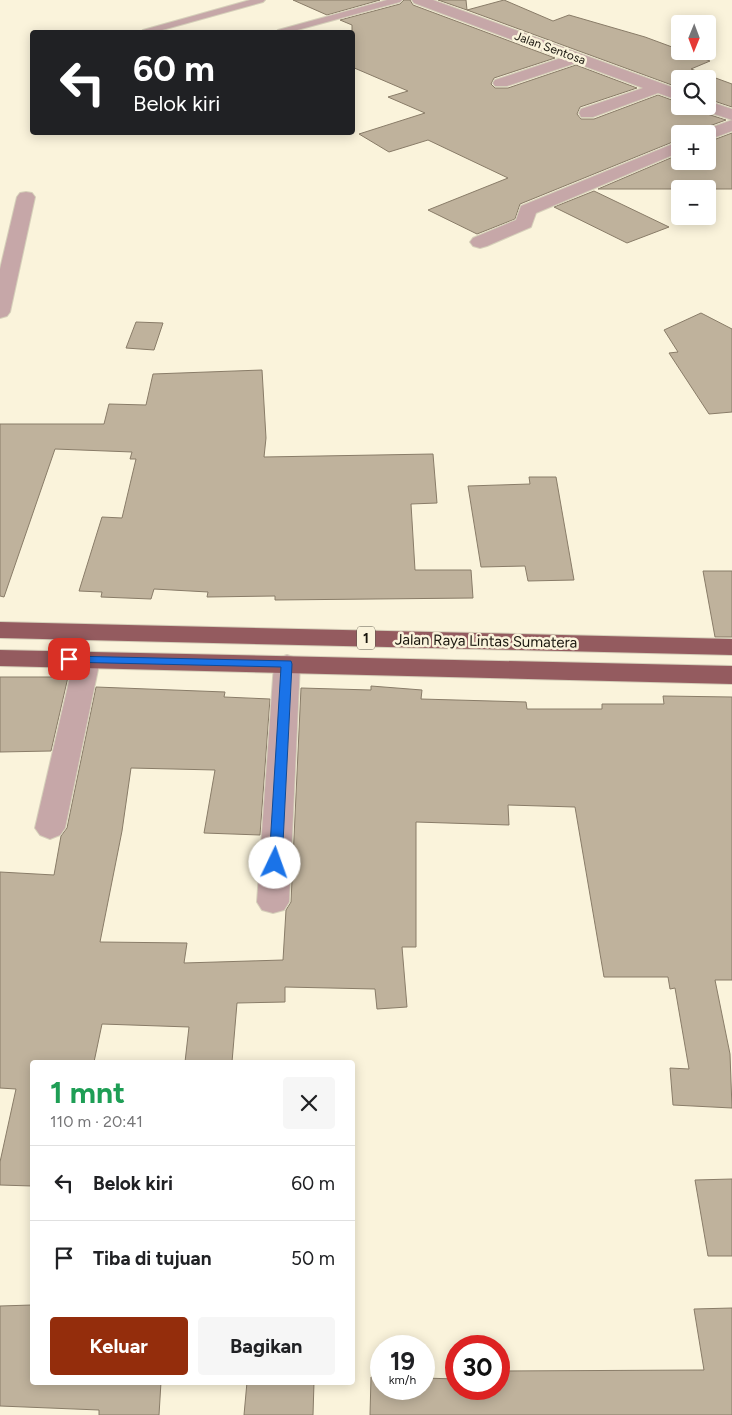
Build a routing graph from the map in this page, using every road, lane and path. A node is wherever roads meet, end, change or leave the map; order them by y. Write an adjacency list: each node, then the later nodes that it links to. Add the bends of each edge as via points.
1 (260, 0): 4 (lane)
2 (397, 0): 5 (lane)
3 (420, 0): 6 (street, Jalan Sentosa)
4 (153, 30)
5 (288, 30)
6 (575, 58): 7 (street); 8 (street, Jalan Sentosa)
7 (501, 83)
8 (658, 88): 9 (street, Jalan Sentosa); 11 (street)
9 (671, 93)
10 (716, 109): 12 (street)
11 (587, 113)
12 (732, 115)
13 (732, 125): 14 (street)
14 (716, 132)
15 (671, 150): 17 (street, via 528,210 524,223)
16 (26, 197): 18 (street)
17 (480, 242)
18 (0, 312)
19 (0, 630): 20 (highway, Jalan Raya Lintas Sumatera / 1)
20 (732, 647)
21 (0, 658): 22 (highway, Jalan Raya Lintas Sumatera / 1)
22 (86, 660): 23 (highway, Jalan Raya Lintas Sumatera / 1); 25 (street)
23 (287, 664): 24 (highway, Jalan Raya Lintas Sumatera / 1); 26 (street)
24 (732, 675)
25 (50, 828)
26 (273, 902)

